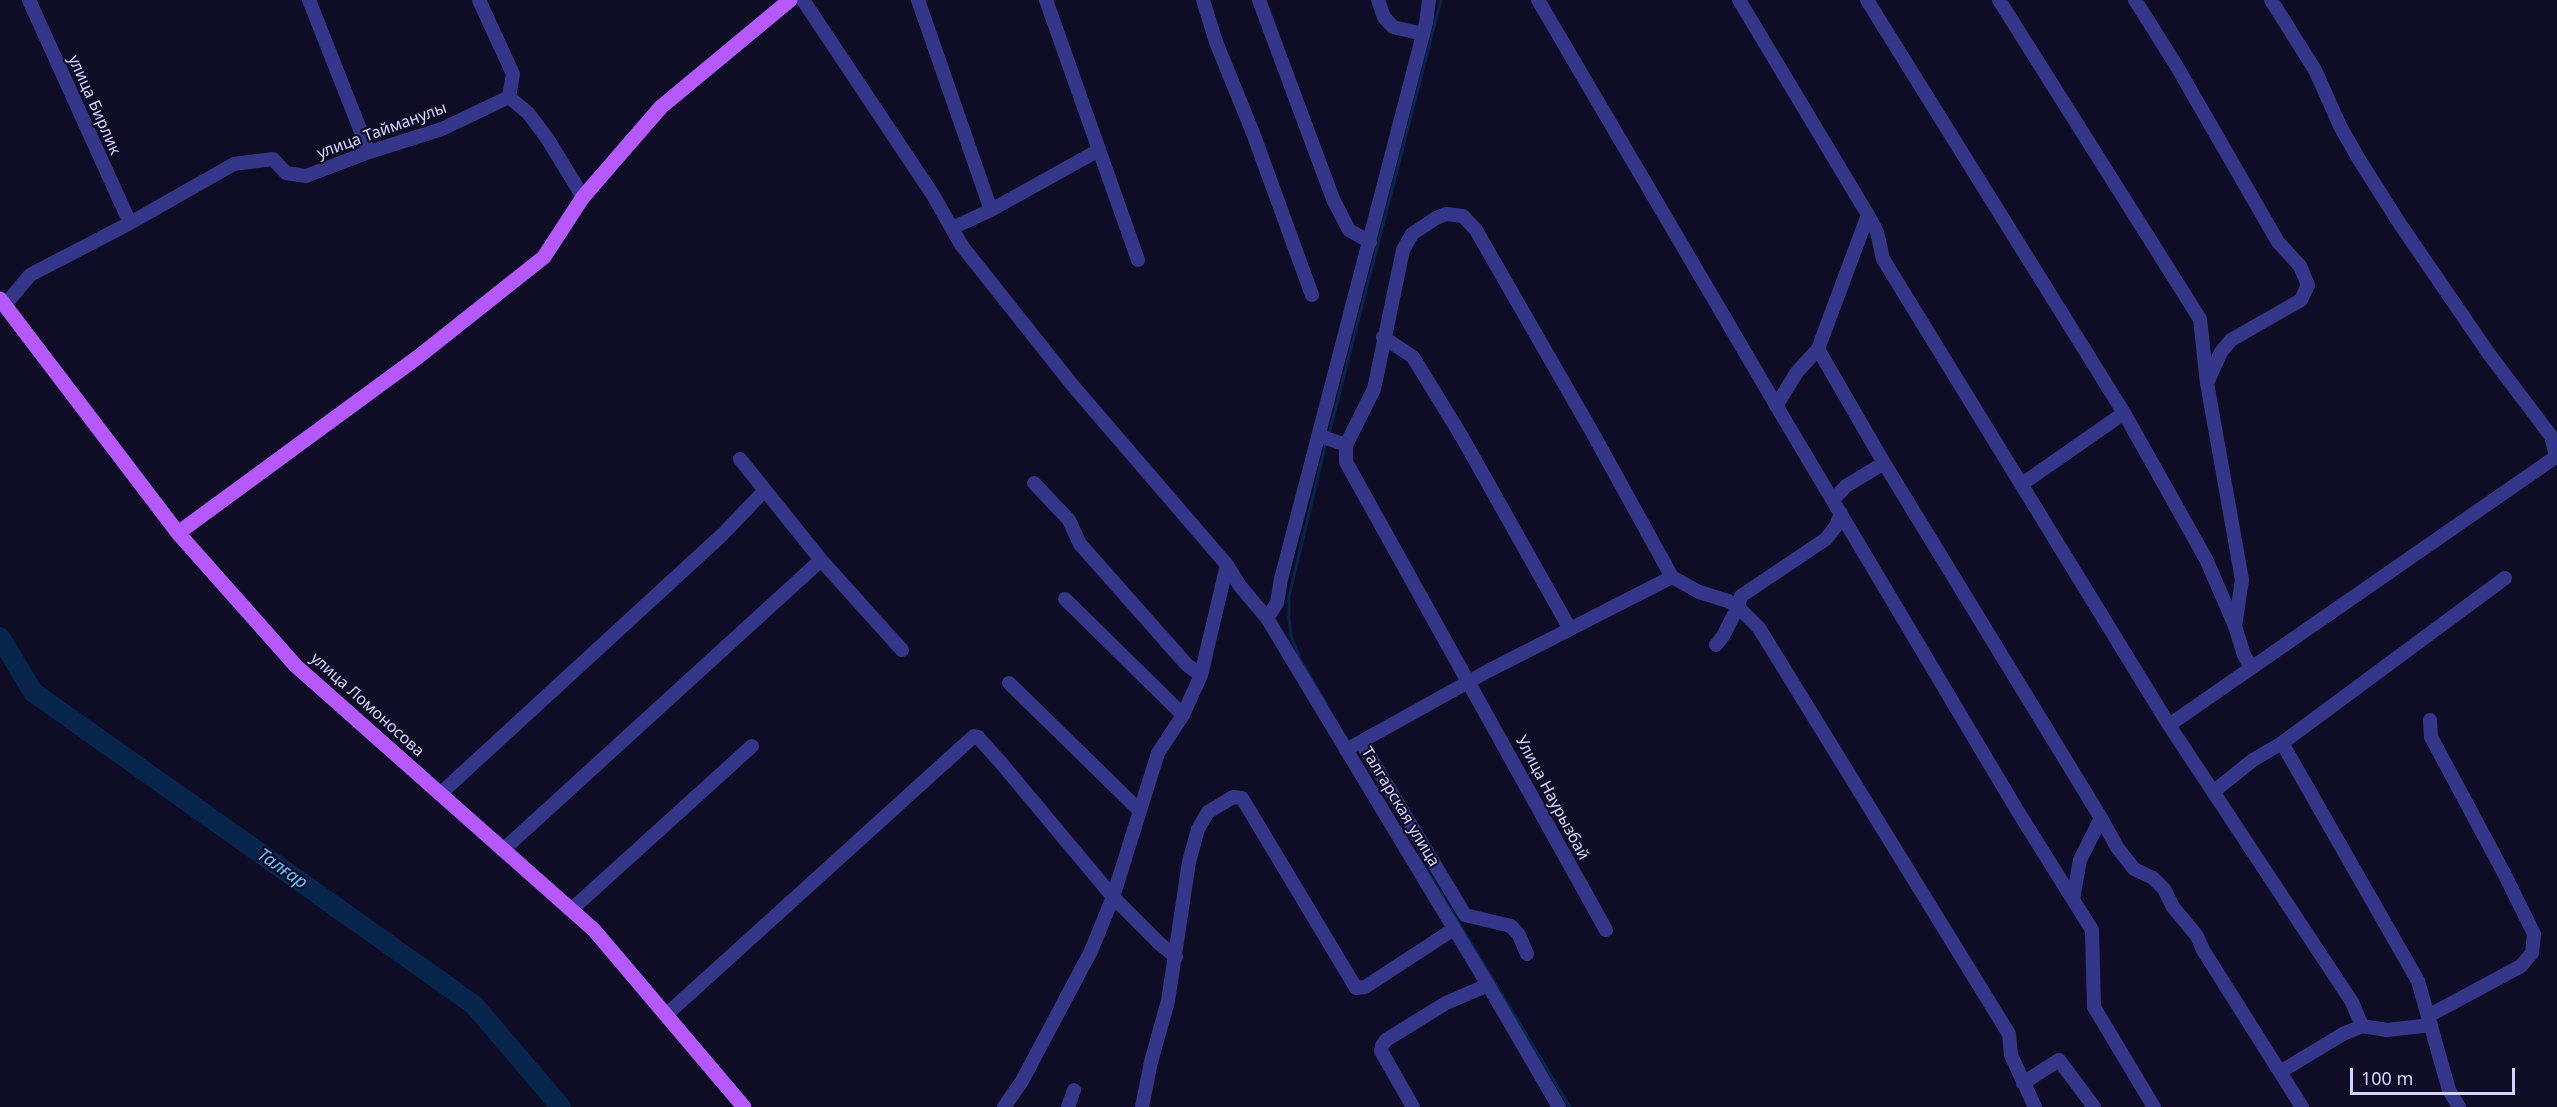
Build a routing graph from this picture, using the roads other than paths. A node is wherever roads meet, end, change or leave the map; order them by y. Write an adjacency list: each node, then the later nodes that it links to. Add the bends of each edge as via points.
1 (29, 0): 27 (street, улица Бирлик)
2 (309, 0): 23 (street)
3 (479, 0): 21 (street, via 513,74)
4 (790, 0): 24 (main road, via 661,107)
5 (802, 0): 28 (street, Талгарская улица)
6 (918, 0): 25 (street)
7 (1046, 0): 22 (street)
8 (1203, 0): 31 (street)
9 (1258, 0): 29 (street, via 1333,198 1348,230)
10 (1378, 0): 20 (street, via 1384,17 1393,27)
11 (1429, 0): 20 (street)
12 (1539, 0): 19 (street)
13 (1553, 0): 19 (street)
14 (1739, 0): 26 (street)
15 (1867, 0): 37 (street)
16 (1999, 0): 35 (street, via 2200,319)
17 (2134, 0): 35 (street, via 2278,242 2300,266 2308,285 2301,300 2231,340)
18 (2271, 0): 39 (street, via 2315,70 2360,161 2489,354 2551,436)
19 (1546, 13): 36 (street)
20 (1423, 34): 29 (street)
21 (509, 97): 23 (street, улица Тайманулы, via 442,129); 24 (street, via 528,113 547,138)
22 (1099, 150): 25 (street); 30 (street)
23 (369, 152): 27 (street, улица Тайманулы, via 306,176 286,173 273,159 234,164)
24 (583, 197): 47 (main road, via 544,257 418,357)
25 (991, 210): 28 (street)
26 (1868, 214): 34 (street); 43 (street, via 1883,259)
27 (130, 223): 32 (street, улица Тайманулы, via 30,275)
28 (952, 228): 49 (street, Талгарская улица, via 962,246 1074,387)
29 (1370, 242): 38 (street)
30 (1138, 260)
31 (1312, 295)
32 (2, 302): 47 (main road, улица Ломоносова)
33 (1383, 337): 38 (street, via 1374,389); 50 (street, via 1403,250 1412,234 1446,214 1463,216 1476,230); 56 (street, via 1413,357)
34 (1818, 349): 36 (street, via 1797,372); 41 (street)
35 (2207, 383): 55 (street, via 2242,580)
36 (1776, 406): 45 (street)
37 (2124, 413): 43 (street); 55 (street, via 2205,559)
38 (1330, 439): 54 (street, via 1281,579 1277,603); 61 (street, Улица Наурызбай)
39 (2557, 456): 59 (street)
40 (741, 459): 44 (street)
41 (1884, 463): 45 (street, via 1846,486); 72 (street)
42 (1034, 483): 60 (street, via 1069,520 1080,544 1187,665)
43 (2022, 484): 65 (street)
44 (765, 490): 48 (street); 70 (street, via 664,589)
45 (1833, 500): 46 (street)
46 (1841, 513): 53 (street, via 1826,539 1741,596); 75 (street)
47 (178, 533): 70 (main road, улица Ломоносова, via 296,666)
48 (821, 560): 58 (street); 73 (street)
49 (1227, 565): 54 (street, Талгарская улица); 60 (street)
50 (1672, 577): 53 (street); 56 (street)
51 (2505, 578): 66 (street)
52 (1065, 599): 63 (street)
53 (1738, 607): 57 (street); 86 (street, via 1759,628 2009,1034)
54 (1267, 618): 68 (street, Талгарская улица)
55 (2235, 626): 59 (street)
56 (1570, 629): 61 (street)
57 (1716, 645)
58 (902, 650)
59 (2251, 667): 65 (street)
60 (1201, 675): 63 (street)
61 (1470, 681): 68 (street); 78 (street, Улица Наурызбай)
62 (1009, 683): 71 (street)
63 (1183, 715): 71 (street, via 1158,753)
64 (2430, 720): 83 (street, via 2431,737 2534,934 2532,953 2521,966)
65 (2169, 725): 69 (street)
66 (2282, 743): 69 (street); 83 (street, via 2418,981)
67 (752, 746): 76 (street)
68 (1353, 746): 77 (street, Талгарская улица); 79 (street, via 1465,915 1511,926)
69 (2213, 792): 84 (street, via 2352,1002)
70 (440, 794): 73 (main road, улица Ломоносова)
71 (1140, 812): 74 (street)
72 (2102, 818): 75 (street, via 2080,860); 85 (street, via 2117,848 2134,869 2153,878 2164,889 2197,936)
73 (502, 850): 76 (main road, улица Ломоносова)
74 (1113, 897): 80 (street); 82 (street, via 978,736 974,736); 89 (street, via 1091,951 1022,1082)
75 (2073, 899): 96 (street, via 2092,930 2094,1007)
76 (571, 910): 82 (main road, улица Ломоносова, via 594,930)
77 (1455, 929): 80 (street, via 1365,987 1356,988 1242,798 1237,796 1208,812 1198,829 1189,862); 81 (street, Талгарская улица)
78 (1606, 930)
79 (1527, 954)
80 (1176, 957): 91 (street)
81 (1488, 985): 92 (street, via 1446,1004 1382,1046 1381,1051); 93 (street, Талгарская улица)
82 (666, 1015): 88 (main road, улица Ломоносова)
83 (2430, 1021): 84 (street, via 2386,1030); 98 (street, via 2449,1090)
84 (2362, 1026): 85 (street)
85 (2280, 1072): 97 (street)
86 (2023, 1083): 94 (street); 95 (street, via 2059,1060)
87 (1074, 1090): 90 (street)
88 (744, 1107)
89 (1004, 1107)
90 (1068, 1107)
91 (1142, 1107)
92 (1413, 1107)
93 (1559, 1107)
94 (2035, 1107)
95 (2094, 1107)
96 (2154, 1107)
97 (2302, 1107)
98 (2459, 1107)

